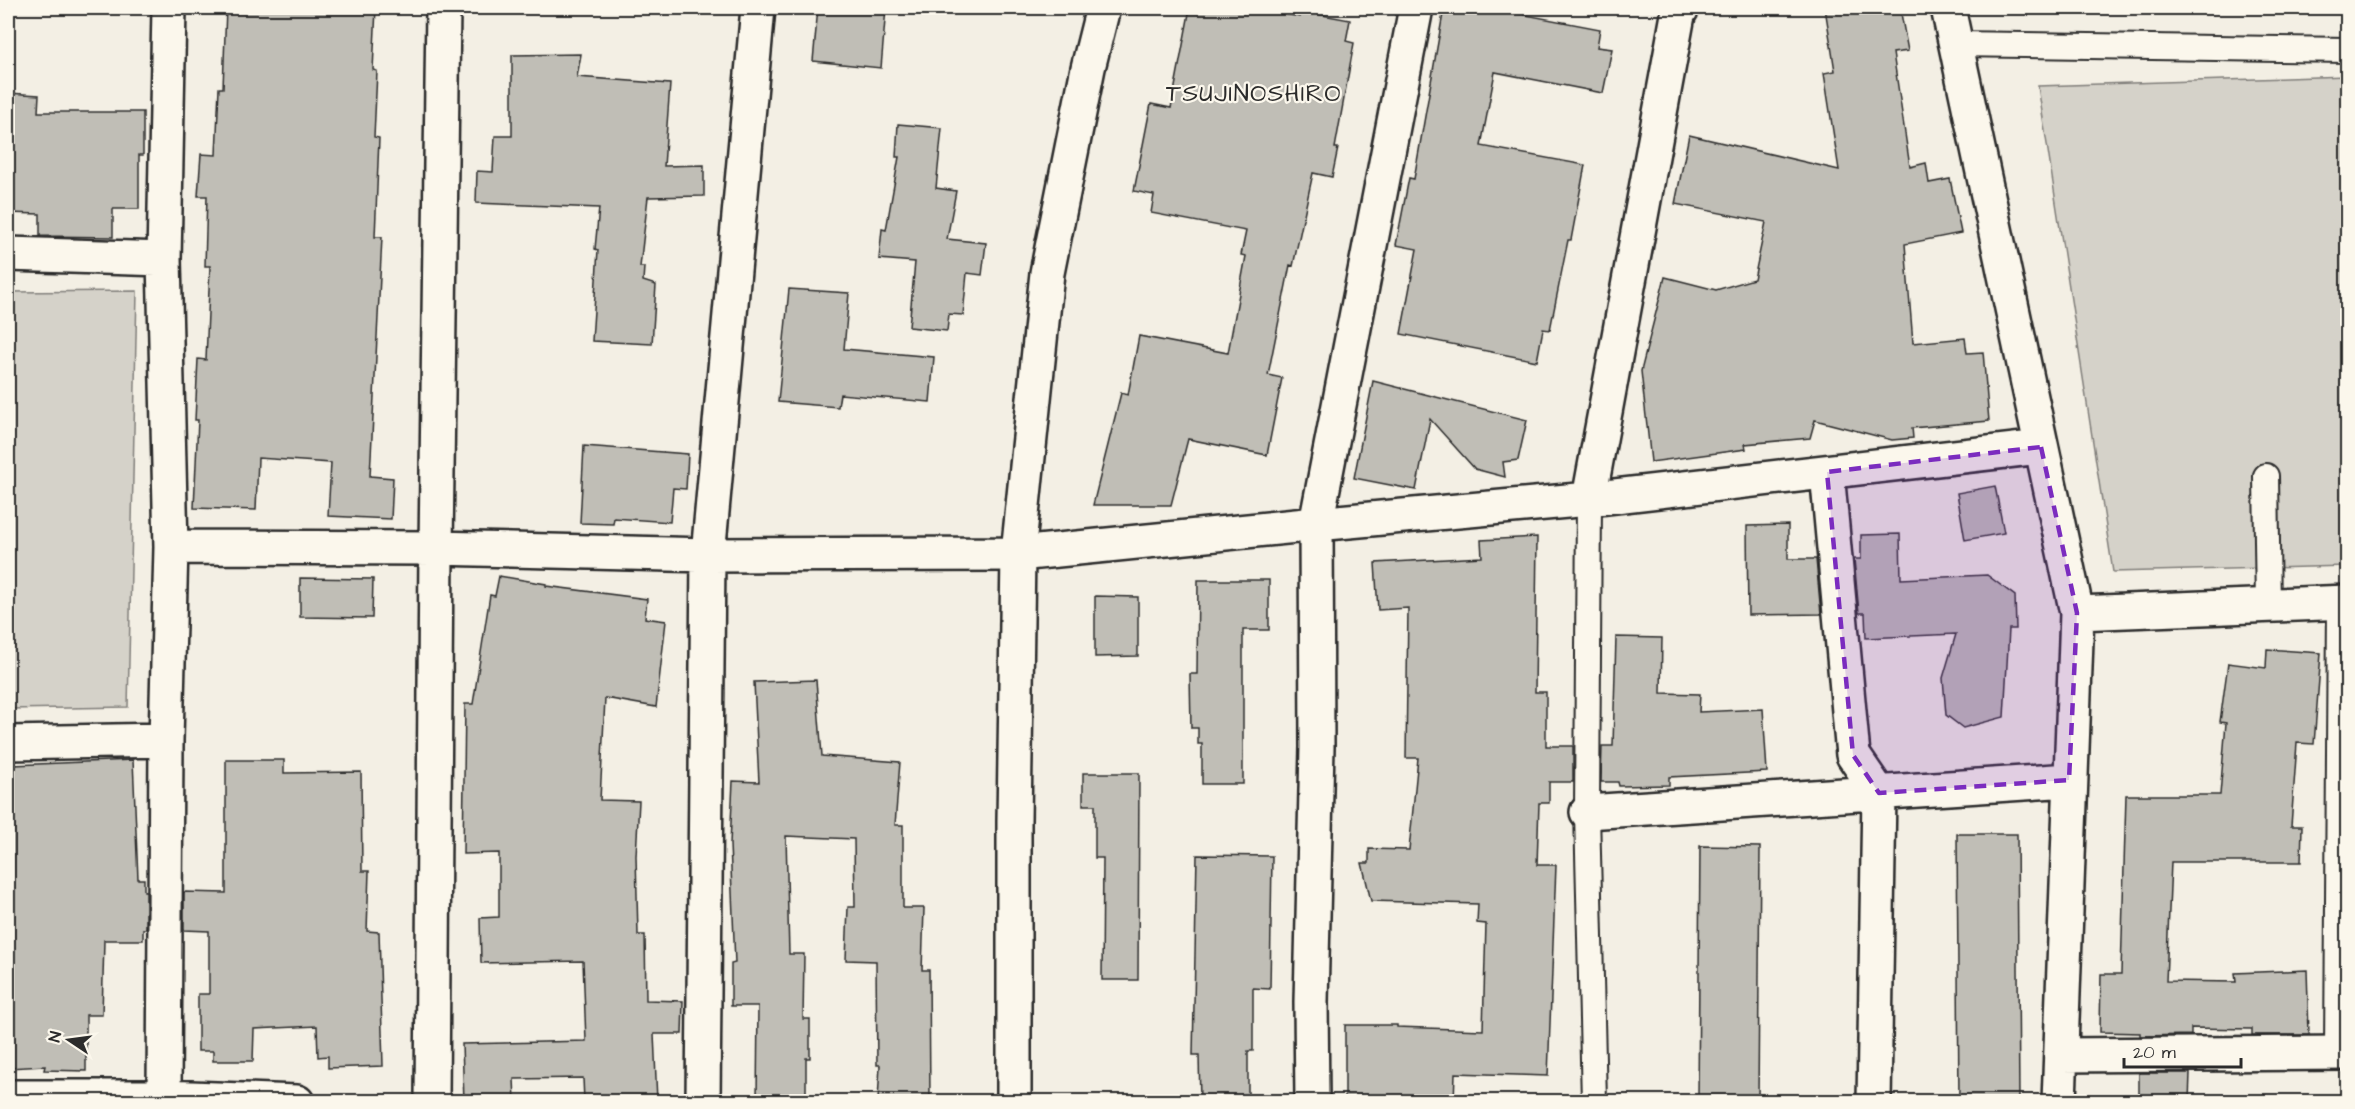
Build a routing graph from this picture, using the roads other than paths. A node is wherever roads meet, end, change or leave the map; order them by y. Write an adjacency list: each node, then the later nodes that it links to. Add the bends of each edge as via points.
1 (169, 8): 11 (street)
2 (443, 8): 18 (street)
3 (758, 8): 20 (street)
4 (1103, 8): 19 (street, via 1047,273)
5 (1416, 8): 16 (street)
6 (1948, 8): 8 (street)
7 (1672, 10): 15 (street)
8 (1955, 44): 9 (lane); 12 (street)
9 (2348, 50)
10 (8, 254): 11 (street)
11 (165, 259): 17 (street)
12 (2041, 447): 13 (street); 23 (street)
13 (1827, 472): 15 (street); 27 (street, via 1853,755)
14 (2266, 476): 22 (lane)
15 (1590, 499): 16 (street); 28 (lane)
16 (1316, 524): 19 (street); 37 (street)
17 (171, 548): 18 (street); 24 (street)
18 (436, 548): 20 (street); 34 (street)
19 (1018, 554): 20 (street); 36 (street)
20 (708, 555): 35 (street)
21 (2344, 603): 22 (street); 29 (lane)
22 (2268, 606): 23 (street)
23 (2077, 613): 26 (street)
24 (166, 740): 25 (street); 32 (street)
25 (8, 743)
26 (2070, 780): 27 (street); 30 (street)
27 (1879, 793): 28 (street); 39 (street)
28 (1587, 812): 38 (lane)
29 (2342, 1053): 30 (street)
30 (2061, 1055): 40 (street)
31 (8, 1097): 32 (street)
32 (164, 1097): 33 (street)
33 (297, 1101)
34 (432, 1101)
35 (703, 1101)
36 (1014, 1101)
37 (1312, 1101)
38 (1594, 1101)
39 (1874, 1101)
40 (2059, 1101)

